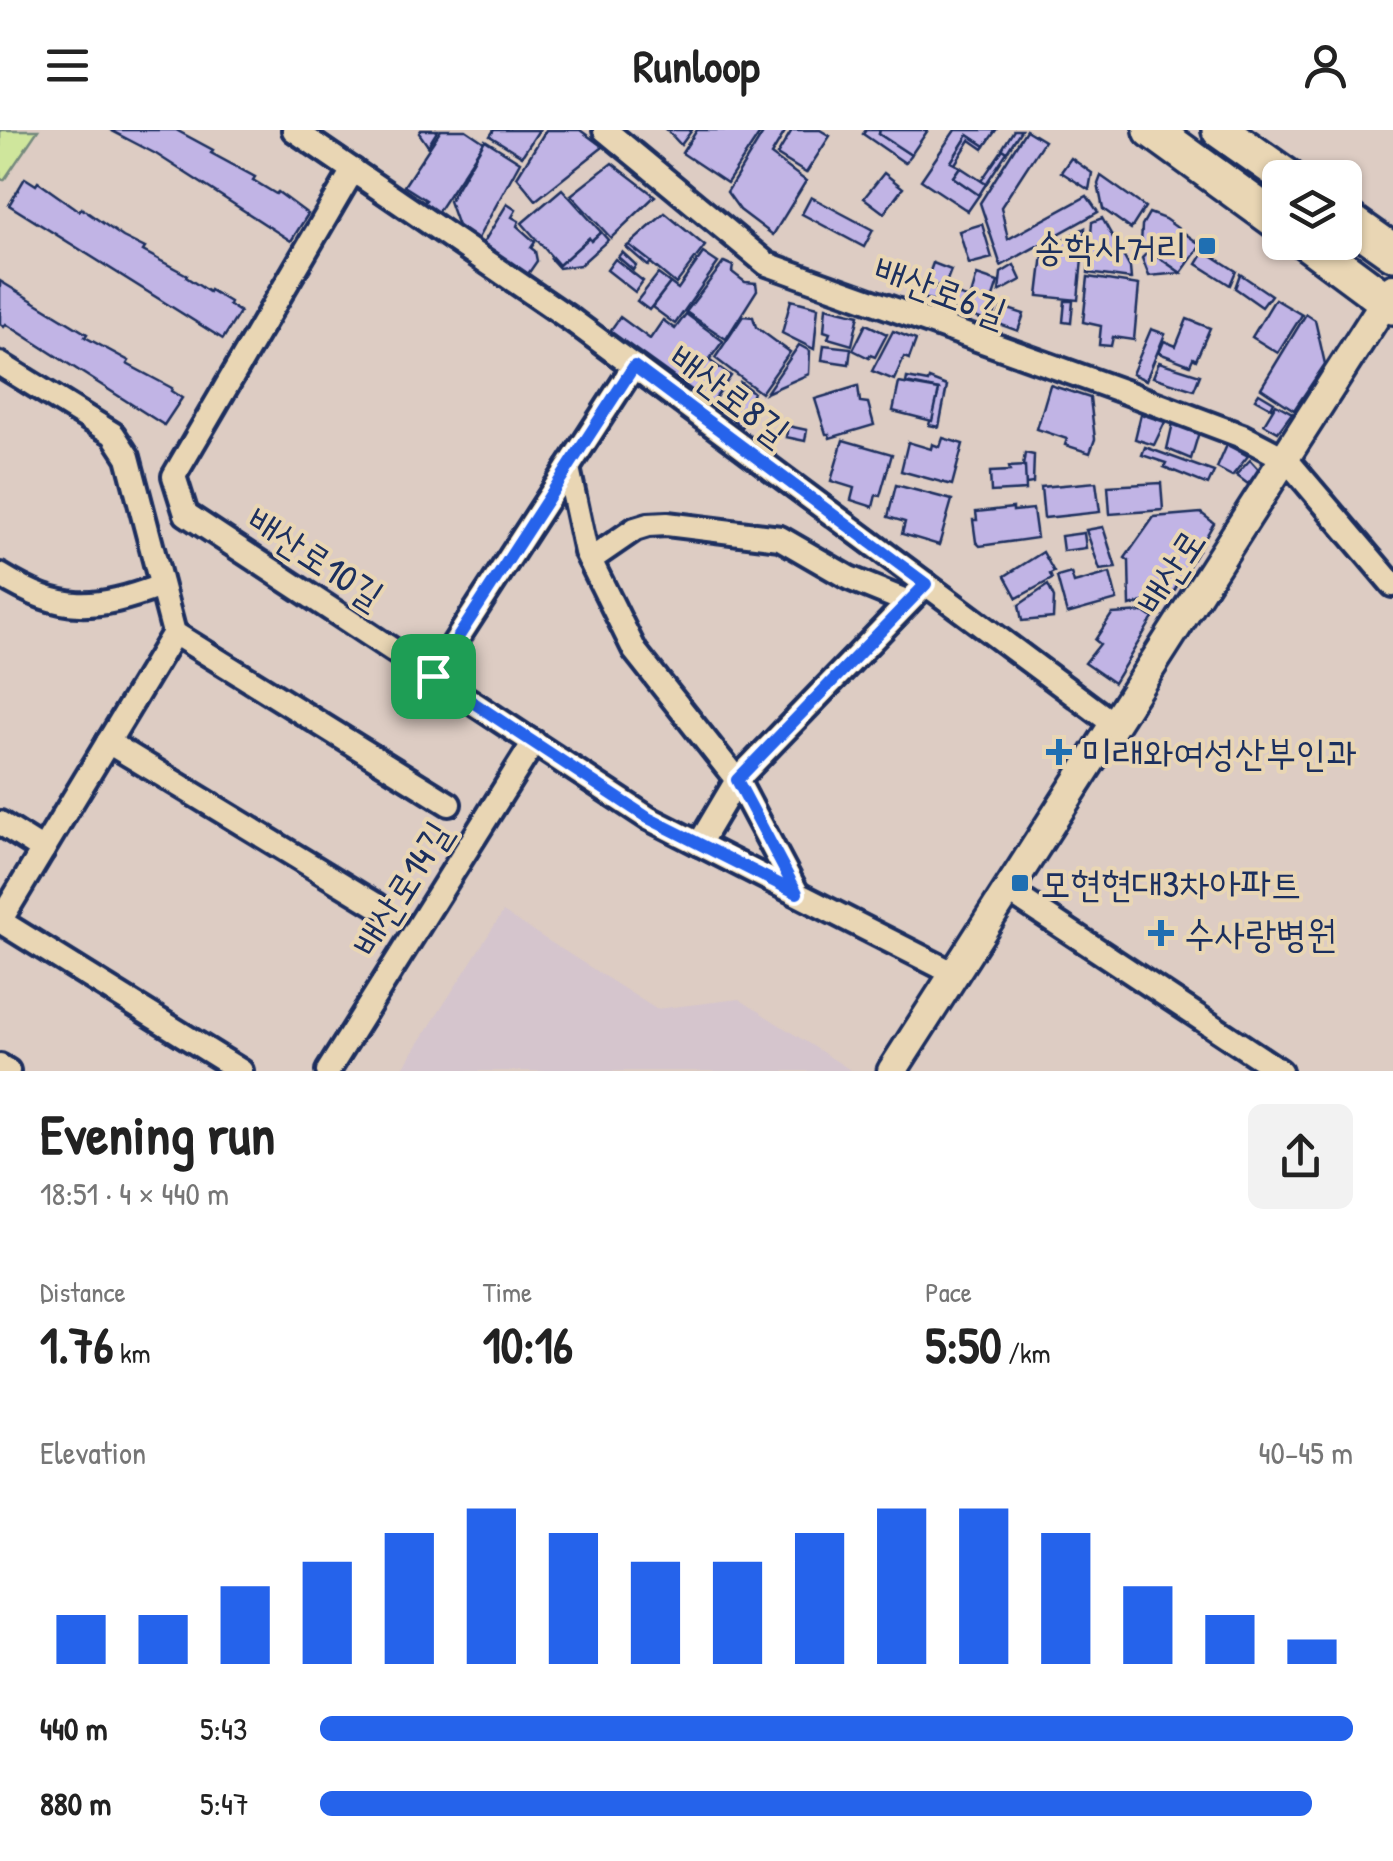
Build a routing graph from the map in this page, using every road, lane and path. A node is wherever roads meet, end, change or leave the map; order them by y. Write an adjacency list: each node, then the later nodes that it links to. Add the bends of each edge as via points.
1 (294, 130): 6 (street, 배산로8길)
2 (606, 130): 14 (street, 배산로6길, via 767,264 1142,398)
3 (1152, 130): 7 (main road)
4 (1220, 130): 5 (main road)
5 (1262, 160)
6 (353, 170): 13 (street, 배산로8길); 23 (street, 배산로10길, via 174,476 186,514)
7 (1262, 209)
8 (1362, 230): 9 (main road)
9 (1393, 252)
10 (1335, 260): 11 (main road)
11 (1391, 298): 14 (street, 배산로)
12 (0, 364): 20 (street, via 113,434 128,456)
13 (634, 366): 15 (street); 18 (street, 배산로8길)
14 (1286, 460): 19 (street); 24 (street, 배산로)
15 (568, 468): 16 (street); 23 (street)
16 (590, 560): 21 (street, via 648,525 780,538); 27 (street, via 636,651)
17 (0, 575): 20 (street, via 49,600 84,606)
18 (926, 584): 21 (street); 24 (street, 배산로8길)
19 (1393, 585)
20 (162, 586): 22 (street)
21 (908, 602): 27 (street)
22 (174, 634): 25 (street); 28 (street)
23 (433, 676): 26 (street, 배산로10길)
24 (1115, 725): 32 (street, 배산로)
25 (108, 742): 31 (street); 34 (street)
26 (534, 742): 30 (street, 배산로10길); 39 (street, 배산로14길)
27 (737, 780): 30 (street); 33 (street)
28 (449, 804)
29 (0, 823): 31 (street)
30 (699, 844): 33 (street, 배산로10길)
31 (44, 850): 38 (street, via 0,921)
32 (1010, 892): 35 (street, 배산로); 41 (street)
33 (797, 893): 35 (street, 배산로10길)
34 (376, 906)
35 (955, 974): 40 (street, 배산로)
36 (0, 1066): 37 (street)
37 (8, 1071)
38 (241, 1071)
39 (328, 1071)
40 (892, 1071)
41 (1280, 1071)

